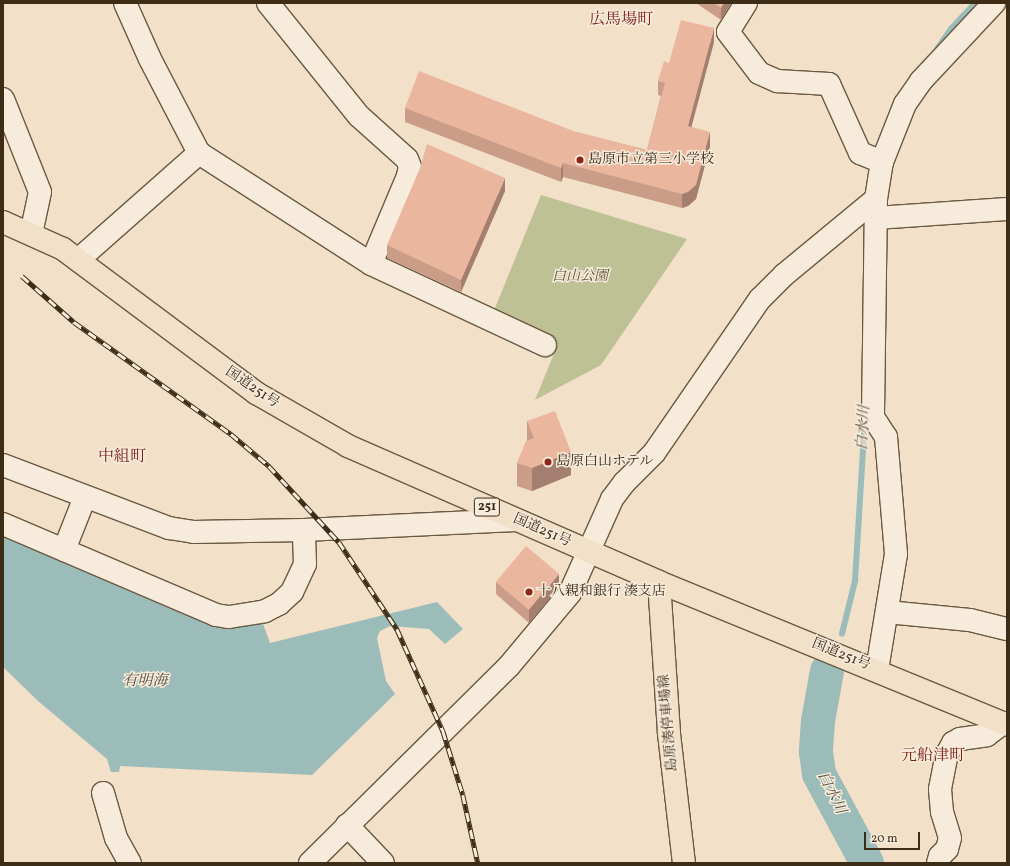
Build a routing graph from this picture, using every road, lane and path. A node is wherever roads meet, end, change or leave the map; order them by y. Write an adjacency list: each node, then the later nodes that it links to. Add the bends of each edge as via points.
1 (124, 3): 6 (street)
2 (268, 3): 13 (street, via 360,116 407,159 410,167 408,176)
3 (746, 3): 7 (street, via 728,32 759,73 777,81 829,84 856,148 868,158)
4 (994, 3): 7 (street, via 921,80 905,104)
5 (3, 99): 11 (street, via 40,192)
6 (199, 152): 12 (street); 13 (street)
7 (882, 162): 8 (street)
8 (873, 207): 9 (street); 21 (street, via 784,275 760,299 654,453 624,482 612,499); 23 (street, via 873,417 886,437 896,554)
9 (1007, 209)
10 (3, 222): 11 (main road, 国道251号 / 251)
11 (31, 234): 12 (main road, 国道251号 / 251, via 63,249)
12 (78, 260): 17 (main road, 国道251号 / 251, via 256,393 348,446)
13 (371, 264): 14 (street)
14 (545, 344)
15 (3, 465): 16 (street)
16 (85, 497): 19 (street, via 169,528 194,532); 20 (street)
17 (516, 520): 19 (street); 21 (main road, 国道251号 / 251)
18 (3, 524): 20 (street)
19 (304, 530): 20 (street, via 305,564 292,592 279,604 265,611 229,617 216,615)
20 (64, 550)
21 (589, 552): 22 (main road, 国道251号 / 251); 28 (street, via 570,593 509,666)
22 (660, 582): 25 (main road, 国道251号 / 251); 32 (main road, 島原湊停車場線, via 669,734)
23 (887, 612): 24 (street, via 970,620); 25 (street)
24 (1007, 629)
25 (877, 670): 26 (main road, 国道251号 / 251)
26 (1005, 724): 33 (street, via 987,735 960,739 953,743 947,754 940,789 942,812 950,838 947,849 940,856)
27 (103, 793): 29 (street, via 116,838)
28 (347, 825): 30 (street); 31 (street)
29 (130, 863)
30 (310, 863)
31 (383, 863)
32 (684, 863)
33 (938, 863)

